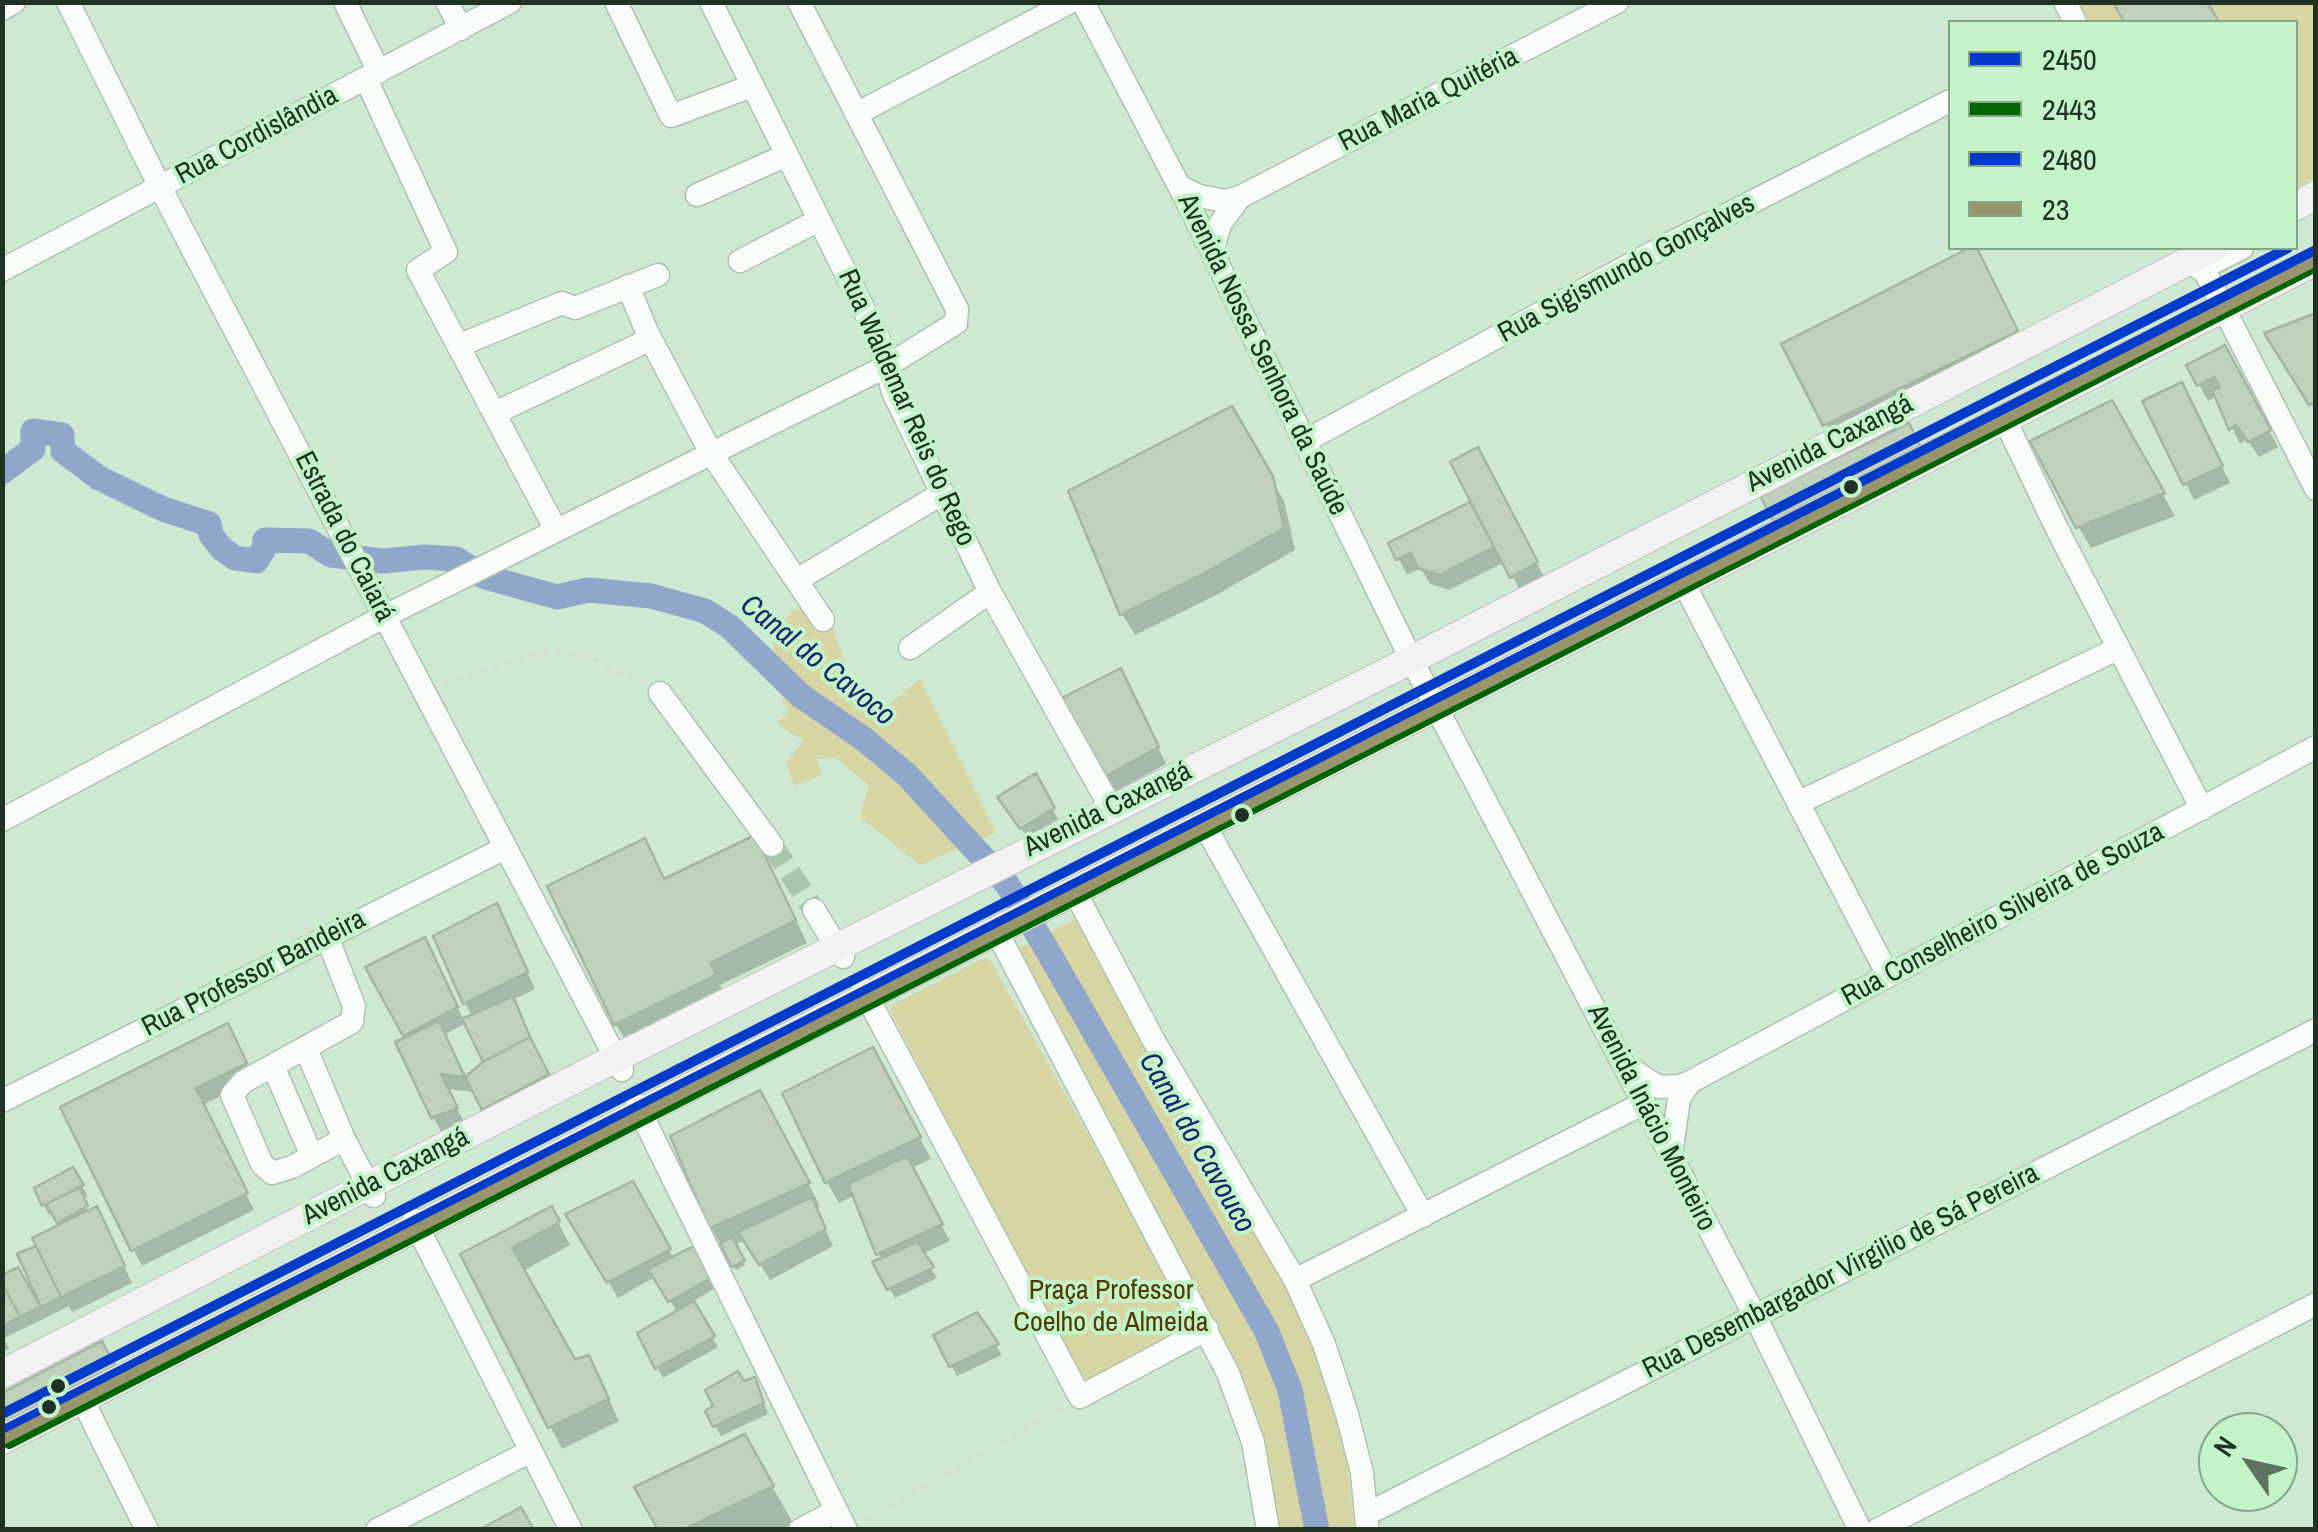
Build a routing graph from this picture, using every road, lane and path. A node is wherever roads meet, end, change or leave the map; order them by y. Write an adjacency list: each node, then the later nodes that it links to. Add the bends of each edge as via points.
1 (14, 2): 12 (street)
2 (68, 2): 20 (street, Estrada do Caiará)
3 (345, 2): 14 (street)
4 (447, 2): 13 (street)
5 (510, 2): 13 (street, Rua Cordislândia)
6 (616, 2): 15 (street, via 671,116)
7 (710, 2): 15 (street, Rua Waldemar Reis do Rego)
8 (799, 2): 17 (street)
9 (1070, 2): 17 (street)
10 (1083, 2): 19 (street, Avenida Nossa Senhora da Saúde)
11 (1618, 2): 22 (street, Rua Maria Quitéria)
12 (2, 9)
13 (461, 29): 14 (street, Rua Cordislândia)
14 (372, 75): 20 (street, Rua Cordislândia); 35 (street, via 446,252 418,270)
15 (752, 86): 18 (street, Rua Waldemar Reis do Rego)
16 (1948, 102): 41 (street, Rua Sigismundo Gonçalves)
17 (856, 114): 36 (street, via 958,316)
18 (787, 155): 21 (street); 23 (street, Rua Waldemar Reis do Rego)
19 (1179, 186): 22 (street, via 1199,196); 26 (street, Avenida Nossa Senhora da Saúde)
20 (160, 188): 30 (street, Rua Cordislândia); 49 (street, Estrada do Caiará)
21 (698, 196)
22 (1240, 198): 26 (street, via 1220,224)
23 (819, 220): 29 (street); 36 (street, Rua Waldemar Reis do Rego)
24 (2230, 250): 27 (street)
25 (2316, 250): 33 (street)
26 (1212, 252): 41 (street, Avenida Nossa Senhora da Saúde)
27 (2201, 255): 33 (street); 53 (main road, Avenida Caxangá)
28 (2316, 261): 33 (main road, Avenida Caxangá)
29 (740, 262)
30 (2, 270)
31 (658, 275): 32 (street)
32 (628, 286): 34 (street); 35 (street, via 576,308 562,303)
33 (2222, 303): 38 (main road, Avenida Caxangá); 43 (street); 56 (street)
34 (651, 340): 37 (street); 42 (street)
35 (460, 345): 37 (street)
36 (887, 366): 42 (street); 44 (street, Rua Waldemar Reis do Rego, via 893,392)
37 (496, 413): 45 (street)
38 (2004, 418): 47 (main road, Avenida Caxangá); 52 (street)
39 (1942, 419): 40 (path)
40 (1914, 433)
41 (1305, 441): 53 (street, Avenida Nossa Senhora da Saúde)
42 (710, 453): 45 (street); 46 (street)
43 (2316, 489)
44 (943, 493): 46 (street); 48 (street, Rua Waldemar Reis do Rego)
45 (556, 530): 49 (street)
46 (797, 580): 50 (street)
47 (1683, 582): 56 (main road, Avenida Caxangá); 58 (street)
48 (990, 592): 51 (street); 59 (street, Rua Waldemar Reis do Rego)
49 (384, 616): 54 (street, Estrada do Caiará); 61 (street)
50 (822, 620)
51 (910, 648)
52 (2118, 648): 58 (street); 60 (street)
53 (1413, 663): 56 (street, Avenida Nossa Senhora da Saúde); 59 (main road, Avenida Caxangá); 64 (street)
54 (422, 689): 55 (path, via 551,650 591,658); 65 (street, Estrada do Caiará)
55 (660, 693): 63 (street)
56 (1435, 704): 62 (main road, Avenida Caxangá); 66 (street); 76 (street, Avenida Inácio Monteiro)
57 (2316, 747): 60 (street, Rua Conselheiro Silveira de Souza)
58 (1798, 803): 71 (street)
59 (1111, 808): 64 (main road, Avenida Caxangá)
60 (2202, 809): 71 (street, Rua Conselheiro Silveira de Souza)
61 (2, 820)
62 (1205, 826): 66 (main road, Avenida Caxangá); 86 (street)
63 (772, 845)
64 (1051, 845): 70 (main road, Avenida Caxangá)
65 (505, 848): 69 (street, Rua Professor Bandeira); 75 (street, Estrada do Caiará)
66 (1070, 891): 68 (main road, Avenida Caxangá); 88 (street)
67 (814, 910): 70 (street)
68 (998, 927): 72 (main road, Avenida Caxangá); 91 (street)
69 (326, 938): 74 (street, via 354,1006 352,1022); 79 (street, Rua Professor Bandeira)
70 (841, 952): 75 (main road, Avenida Caxangá)
71 (1888, 975): 78 (street, Rua Conselheiro Silveira de Souza)
72 (865, 992): 81 (main road, Avenida Caxangá); 94 (street)
73 (2316, 1030): 90 (street, Rua Desembargador Virgilio de Sá Pereira)
74 (306, 1049): 77 (street); 82 (street)
75 (619, 1064): 85 (main road, Avenida Caxangá)
76 (1624, 1064): 78 (street, via 1659,1086); 80 (street, Avenida Inácio Monteiro)
77 (273, 1066): 83 (street); 83 (street, via 232,1095 272,1173)
78 (1690, 1082): 84 (street, via 1679,1099)
79 (2, 1101)
80 (1644, 1103): 84 (street, Avenida Inácio Monteiro); 86 (street)
81 (639, 1109): 87 (main road, Avenida Caxangá); 99 (street)
82 (344, 1139): 83 (street); 85 (street)
83 (311, 1154)
84 (1671, 1156): 90 (street, Avenida Inácio Monteiro)
85 (371, 1191): 92 (main road, Avenida Caxangá); 93 (street)
86 (1423, 1216): 88 (street)
87 (416, 1223): 95 (main road, Avenida Caxangá); 96 (street); 98 (street)
88 (1295, 1280): 100 (street, via 1347,1414)
89 (2316, 1304): 107 (street)
90 (1754, 1316): 100 (street, Rua Desembargador Virgilio de Sá Pereira); 106 (street, Avenida Inácio Monteiro)
91 (1206, 1329): 94 (street); 105 (street, via 1253,1442)
92 (2, 1374)
93 (2, 1386)
94 (1080, 1397): 99 (path)
95 (82, 1399): 97 (main road, Avenida Caxangá); 101 (street)
96 (2, 1431)
97 (2, 1440)
98 (531, 1451): 102 (street); 103 (street)
99 (849, 1520): 104 (street)
100 (1367, 1522)
101 (148, 1530)
102 (377, 1530)
103 (571, 1530)
104 (800, 1530)
105 (1268, 1530)
106 (1860, 1530)
107 (1877, 1530)

